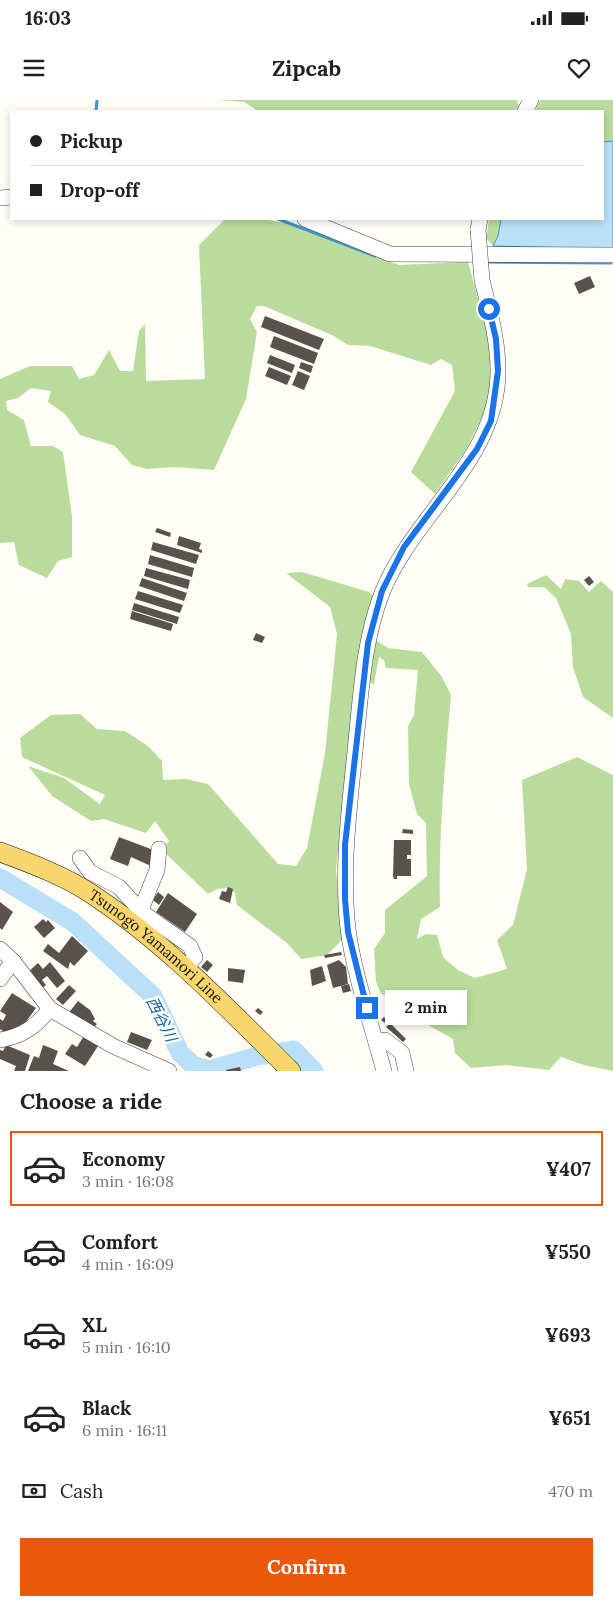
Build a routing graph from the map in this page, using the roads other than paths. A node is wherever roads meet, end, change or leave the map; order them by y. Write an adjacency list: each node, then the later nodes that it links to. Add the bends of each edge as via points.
1 (307, 220): 3 (street, via 390,254)
2 (479, 224): 13 (street, bridge, via 482,280 496,339 498,371 491,421 477,449 404,547 391,573 378,603 363,679 345,845 345,899 348,932)
3 (613, 255)
4 (160, 849): 7 (street, via 157,870)
5 (0, 852): 7 (main road, Tsunogo Yamamori Line)
6 (80, 858): 7 (street, via 90,872 119,887)
7 (138, 918): 15 (main road, Tsunogo Yamamori Line)
8 (0, 949): 9 (street)
9 (13, 961): 10 (street); 11 (street)
10 (0, 979)
11 (50, 1009): 12 (street, via 35,1026 18,1037); 14 (street, via 113,1046)
12 (0, 1040)
13 (376, 1042): 16 (street); 17 (street, via 385,1040 402,1053)
14 (169, 1071)
15 (291, 1071)
16 (384, 1071)
17 (406, 1071)

